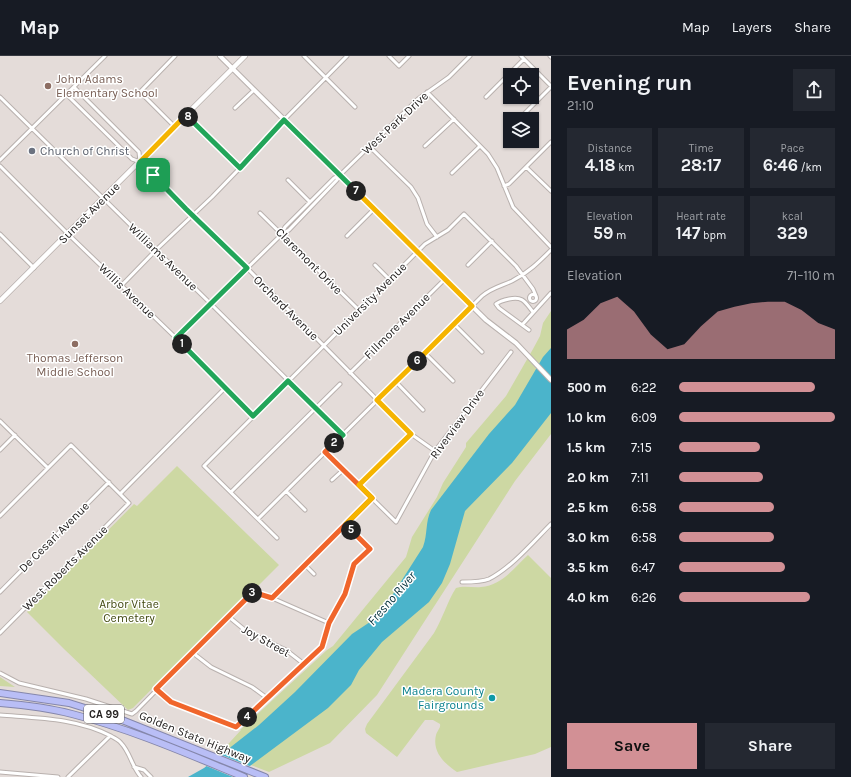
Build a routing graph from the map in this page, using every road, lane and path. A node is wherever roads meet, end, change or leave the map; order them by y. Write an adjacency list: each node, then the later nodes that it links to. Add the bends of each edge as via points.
1 (105, 56): 14 (street)
2 (175, 56): 28 (street, via 140,92)
3 (220, 56): 12 (street)
4 (246, 56): 12 (main road, Sunset Avenue)
5 (304, 56): 13 (street)
6 (347, 56): 13 (street)
7 (389, 56): 8 (street, via 399,66)
8 (409, 56)
9 (470, 56): 17 (street, West Park Drive, via 449,77)
10 (521, 56): 11 (street)
11 (524, 59): 15 (street); 20 (street)
12 (232, 69): 16 (street); 24 (main road, Sunset Avenue)
13 (326, 77): 21 (street); 26 (street)
14 (74, 87): 18 (street); 27 (street)
15 (551, 87): 23 (street)
16 (254, 90): 22 (street); 26 (street)
17 (427, 92): 25 (street); 34 (street, West Park Drive)
18 (67, 95): 29 (street); 30 (street)
19 (0, 97): 29 (street, Williams Avenue)
20 (486, 97)
21 (355, 107)
22 (235, 108)
23 (526, 112)
24 (186, 115): 28 (main road, Sunset Avenue); 39 (street)
25 (454, 119): 32 (street); 33 (street)
26 (284, 120): 39 (street); 41 (street)
27 (110, 123): 30 (street); 36 (street, via 139,152)
28 (175, 126): 36 (main road, Sunset Avenue)
29 (32, 128): 35 (street); 45 (street, Williams Avenue)
30 (102, 130): 36 (street, via 132,159)
31 (551, 142): 38 (street)
32 (425, 146)
33 (480, 146): 40 (street); 43 (street, via 494,161)
34 (370, 147): 41 (street, West Park Drive); 55 (street, via 411,187)
35 (0, 160)
36 (140, 162): 45 (main road, Sunset Avenue); 50 (street, Orchard Avenue)
37 (0, 166): 52 (street, Willis Avenue)
38 (526, 167): 43 (street); 44 (street)
39 (240, 168): 50 (street)
40 (452, 173)
41 (340, 175): 46 (street, West Park Drive); 47 (street, West Park Drive); 48 (street)
42 (288, 180): 46 (street)
43 (504, 186): 57 (street, via 509,201 517,213)
44 (551, 191)
45 (103, 198): 52 (main road, Sunset Avenue); 58 (street, Williams Avenue)
46 (310, 202): 47 (street); 53 (street, West Park Drive, via 285,227)
47 (313, 205): 53 (street, West Park Drive)
48 (374, 209): 54 (street); 59 (street)
49 (260, 213): 53 (street, Claremont Drive)
50 (192, 216): 58 (street); 63 (street, Orchard Avenue)
51 (0, 234): 62 (street)
52 (68, 234): 62 (main road, Sunset Avenue); 67 (street, Willis Avenue)
53 (282, 234): 63 (street, West Park Drive); 78 (street, Claremont Drive)
54 (347, 236)
55 (437, 237): 56 (street, University Avenue, via 464,214); 59 (street, University Avenue)
56 (492, 242): 61 (street); 64 (street, via 514,263)
57 (551, 249): 64 (street)
58 (156, 250): 67 (street); 75 (street, Williams Avenue)
59 (418, 252): 65 (street); 66 (street, University Avenue)
60 (375, 265): 66 (street)
61 (468, 265)
62 (34, 268): 72 (main road, Sunset Avenue)
63 (247, 268): 75 (street, West Park Drive); 84 (street, Orchard Avenue)
64 (522, 275): 68 (street); 76 (street, via 488,291)
65 (445, 279): 76 (street); 88 (street, Fillmore Avenue)
66 (390, 280): 78 (street, University Avenue)
67 (121, 286): 83 (street, Willis Avenue)
68 (531, 287): 70 (street); 71 (street)
69 (551, 293): 74 (street)
70 (532, 295): 71 (street); 73 (street)
71 (536, 297): 73 (street); 74 (street)
72 (0, 301)
73 (532, 302): 77 (street)
74 (541, 303): 77 (street)
75 (211, 304): 83 (street, West Park Drive); 90 (street, Williams Avenue)
76 (472, 306): 80 (street); 89 (street, via 516,343)
77 (536, 308): 79 (street)
78 (358, 310): 84 (street, University Avenue)
79 (533, 312): 81 (street); 81 (street, via 525,301 516,297 496,304)
80 (454, 324): 85 (street); 87 (street)
81 (522, 325): 82 (street)
82 (529, 330)
83 (176, 338): 94 (street, Willis Avenue)
84 (323, 345): 88 (street, Orchard Avenue); 90 (street, University Avenue)
85 (482, 352)
86 (511, 352): 104 (street, Riverview Drive)
87 (425, 353): 91 (street); 92 (street)
88 (350, 373): 95 (street, Orchard Avenue)
89 (551, 380)
90 (288, 381): 96 (street, Williams Avenue); 98 (street, University Avenue)
91 (453, 381)
92 (396, 382): 95 (street); 97 (street)
93 (340, 384): 96 (street)
94 (225, 388): 98 (street, Willis Avenue); 113 (street)
95 (377, 400): 100 (street, Orchard Avenue); 102 (street)
96 (316, 408): 102 (street, Williams Avenue); 112 (street)
97 (423, 410)
98 (253, 416): 112 (street, University Avenue, via 204,466)
99 (0, 421): 101 (street)
100 (411, 434): 104 (street, Orchard Avenue); 110 (street)
101 (15, 435): 103 (street); 106 (street)
102 (343, 435): 105 (street)
103 (0, 450)
104 (435, 451): 114 (street, Riverview Drive, via 396,522)
105 (325, 452): 107 (street); 111 (street)
106 (48, 468): 109 (street, via 71,445); 116 (street)
107 (343, 470): 108 (street); 110 (street)
108 (332, 480)
109 (109, 482): 113 (street); 124 (street, De Cesari Avenue)
110 (359, 485): 114 (street)
111 (286, 491): 115 (street); 117 (street)
112 (231, 492): 117 (street)
113 (120, 494): 128 (street, West Roberts Avenue, via 129,503)
114 (372, 498): 118 (street)
115 (305, 510)
116 (0, 515)
117 (258, 519): 120 (street)
118 (346, 524): 121 (street); 127 (street, via 370,549 354,564 345,594)
119 (551, 524): 123 (street, via 505,570 488,580)
120 (277, 538)
121 (305, 565): 122 (street); 125 (street)
122 (314, 574)
123 (462, 582)
124 (0, 592)
125 (272, 598): 126 (street, via 253,592); 127 (street)
126 (229, 617): 129 (street); 130 (street, Joy Street, via 246,631 286,650)
127 (329, 623): 130 (street, via 322,647)
128 (0, 633)
129 (192, 653): 132 (street); 134 (street)
130 (304, 664): 134 (street)
131 (0, 673): 132 (street, via 19,683 86,699 132,714)
132 (156, 689): 134 (street, via 171,702 236,727)
133 (0, 693): 145 (highway, Golden State Highway / CA 99, via 69,703 117,718)
134 (267, 698)
135 (0, 703): 144 (highway, Golden State Highway / CA 99, via 48,709 113,725)
136 (0, 715): 137 (street, via 58,720 96,728)
137 (110, 736): 138 (street, via 122,743); 141 (street)
138 (134, 767): 142 (street); 143 (street, via 144,770)
139 (0, 772): 140 (street)
140 (58, 777)
141 (68, 777)
142 (142, 777)
143 (151, 777)
144 (244, 777)
145 (265, 777)

